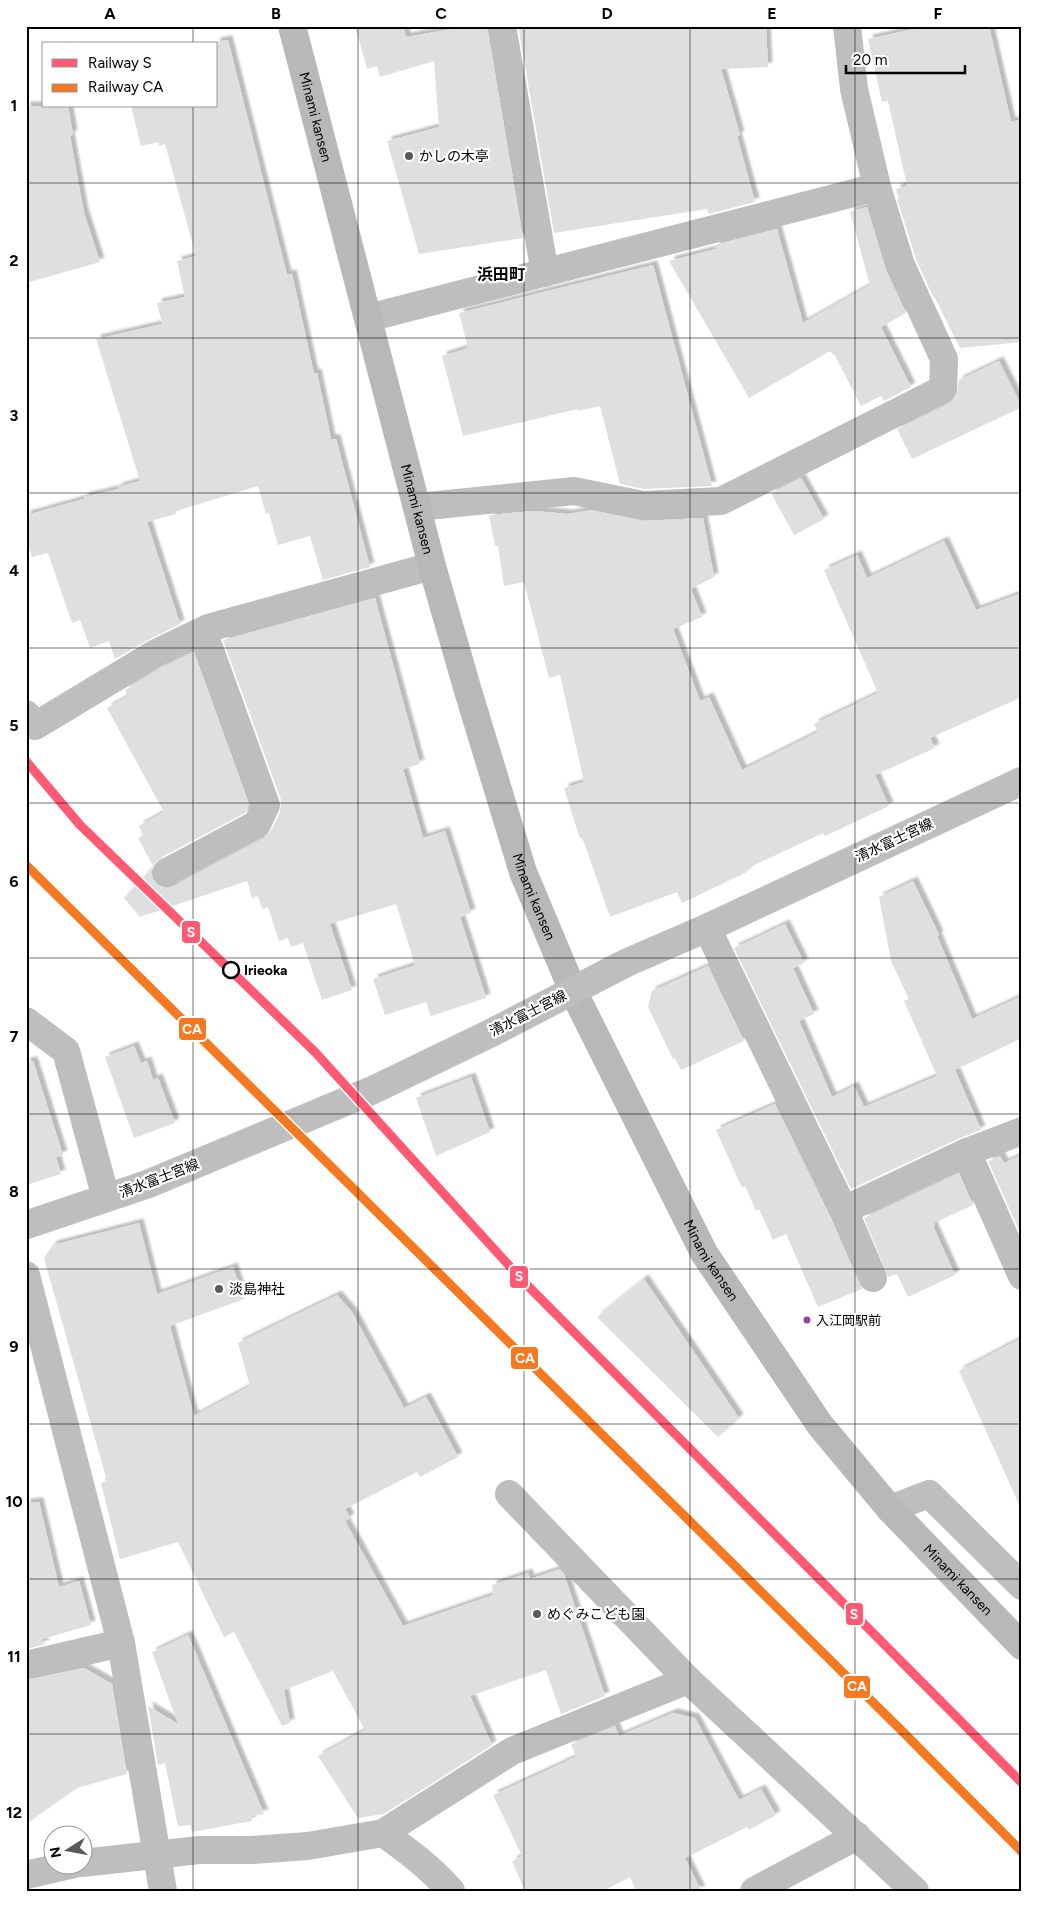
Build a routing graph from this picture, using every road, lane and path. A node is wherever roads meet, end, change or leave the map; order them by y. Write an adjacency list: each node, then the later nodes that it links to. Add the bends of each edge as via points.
1 (292, 26): 6 (main road, Minami kansen)
2 (502, 26): 5 (street)
3 (847, 26): 4 (street, via 854,89)
4 (877, 187): 5 (street); 7 (street, via 901,266 944,359 943,389 721,501 643,505 574,491)
5 (544, 273): 6 (street)
6 (368, 318): 7 (main road, Minami kansen)
7 (418, 507): 8 (main road, Minami kansen)
8 (432, 566): 9 (street); 14 (main road, Minami kansen, via 523,872)
9 (203, 631): 10 (street, via 156,653 35,726); 12 (street, via 266,805 257,824)
10 (26, 714)
11 (1022, 781): 13 (street, 清水富士宮線)
12 (167, 872)
13 (707, 928): 14 (street, 清水富士宮線); 19 (street)
14 (573, 990): 18 (street, 清水富士宮線, via 373,1090 148,1184); 25 (main road, Minami kansen, via 704,1253 820,1425)
15 (26, 1021): 18 (street, via 66,1051)
16 (1022, 1131): 17 (street)
17 (967, 1152): 19 (street); 22 (street)
18 (106, 1198): 20 (street, 清水富士宮線)
19 (844, 1210): 23 (street)
20 (26, 1225)
21 (26, 1275): 27 (street)
22 (1022, 1276)
23 (873, 1278)
24 (509, 1494): 30 (street)
25 (890, 1509): 26 (street, via 929,1494); 28 (main road, Minami kansen)
26 (1022, 1586)
27 (121, 1644): 29 (street); 33 (street)
28 (1022, 1646)
29 (26, 1665)
30 (688, 1680): 31 (street, via 512,1750); 32 (street)
31 (383, 1833): 33 (street, via 308,1846); 38 (street, via 414,1855)
32 (857, 1836): 39 (street); 40 (street)
33 (158, 1854): 34 (street); 37 (street)
34 (92, 1862)
35 (42, 1871): 36 (street)
36 (26, 1875)
37 (163, 1891)
38 (452, 1891)
39 (754, 1891)
40 (915, 1891)

